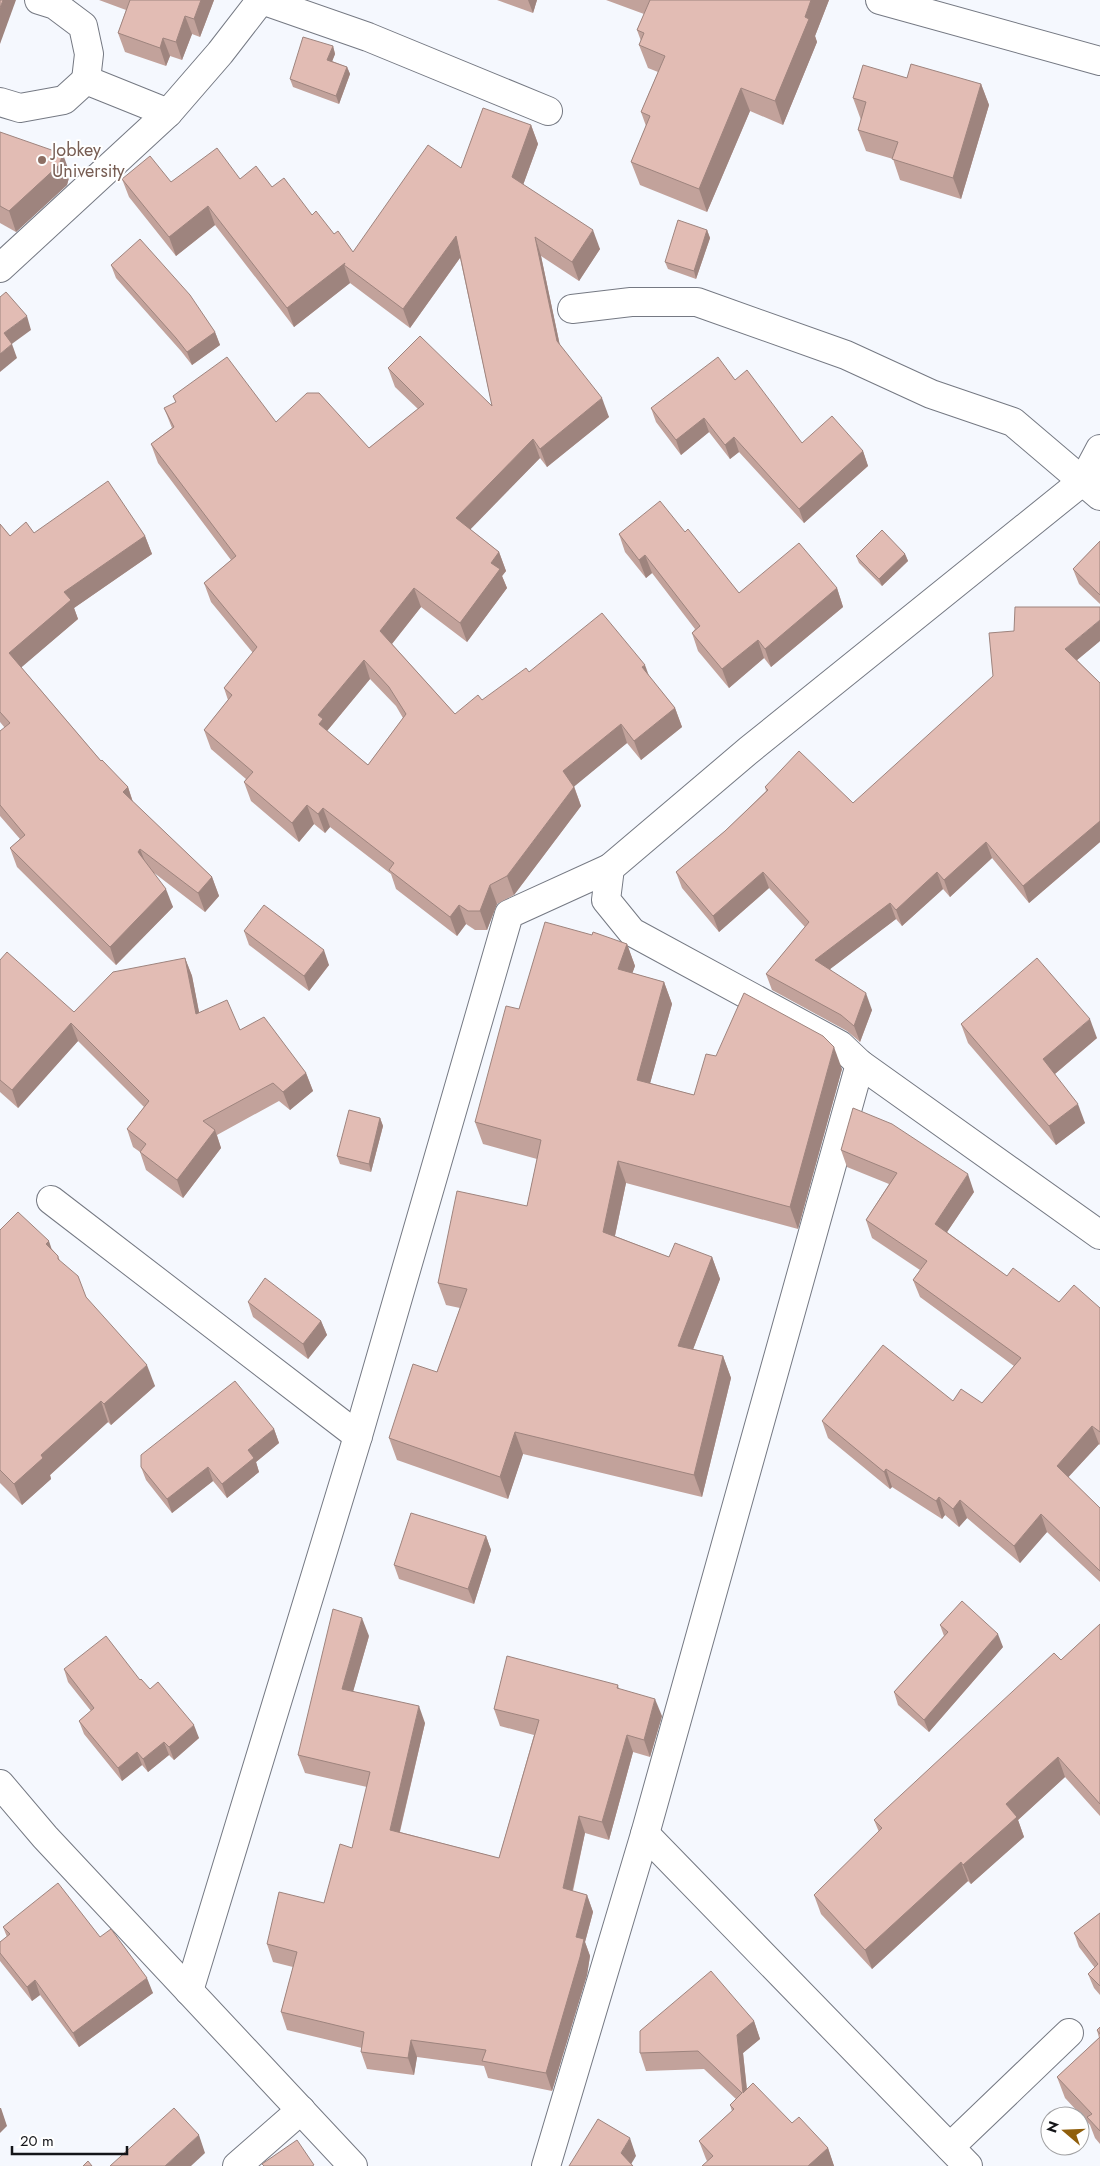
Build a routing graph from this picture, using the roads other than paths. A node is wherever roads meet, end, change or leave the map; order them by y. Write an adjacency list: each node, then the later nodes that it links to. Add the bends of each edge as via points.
1 (39, 0): 5 (street, via 55,5 83,26 89,54)
2 (262, 0): 7 (street, via 368,37); 8 (street)
3 (880, 0): 4 (street)
4 (1100, 61)
5 (86, 80): 6 (street, via 64,100 20,108); 8 (street)
6 (0, 102)
7 (548, 110)
8 (168, 113): 9 (street)
9 (0, 268)
10 (572, 309): 12 (street, via 631,302 697,302 846,356 931,394 1013,422)
11 (1100, 449): 12 (street)
12 (1092, 489): 13 (street, via 749,750)
13 (610, 868): 14 (street, via 606,900 632,932 840,1044); 17 (street, via 509,914)
14 (860, 1064): 16 (street); 19 (street)
15 (51, 1200): 17 (street)
16 (1100, 1235)
17 (358, 1436): 20 (street)
18 (0, 1784): 20 (street, via 45,1837)
19 (645, 1834): 23 (street); 26 (street)
20 (189, 1991): 22 (street)
21 (1069, 2032): 23 (street)
22 (301, 2110): 24 (street); 25 (street)
23 (959, 2157)
24 (237, 2166)
25 (353, 2166)
26 (546, 2166)

